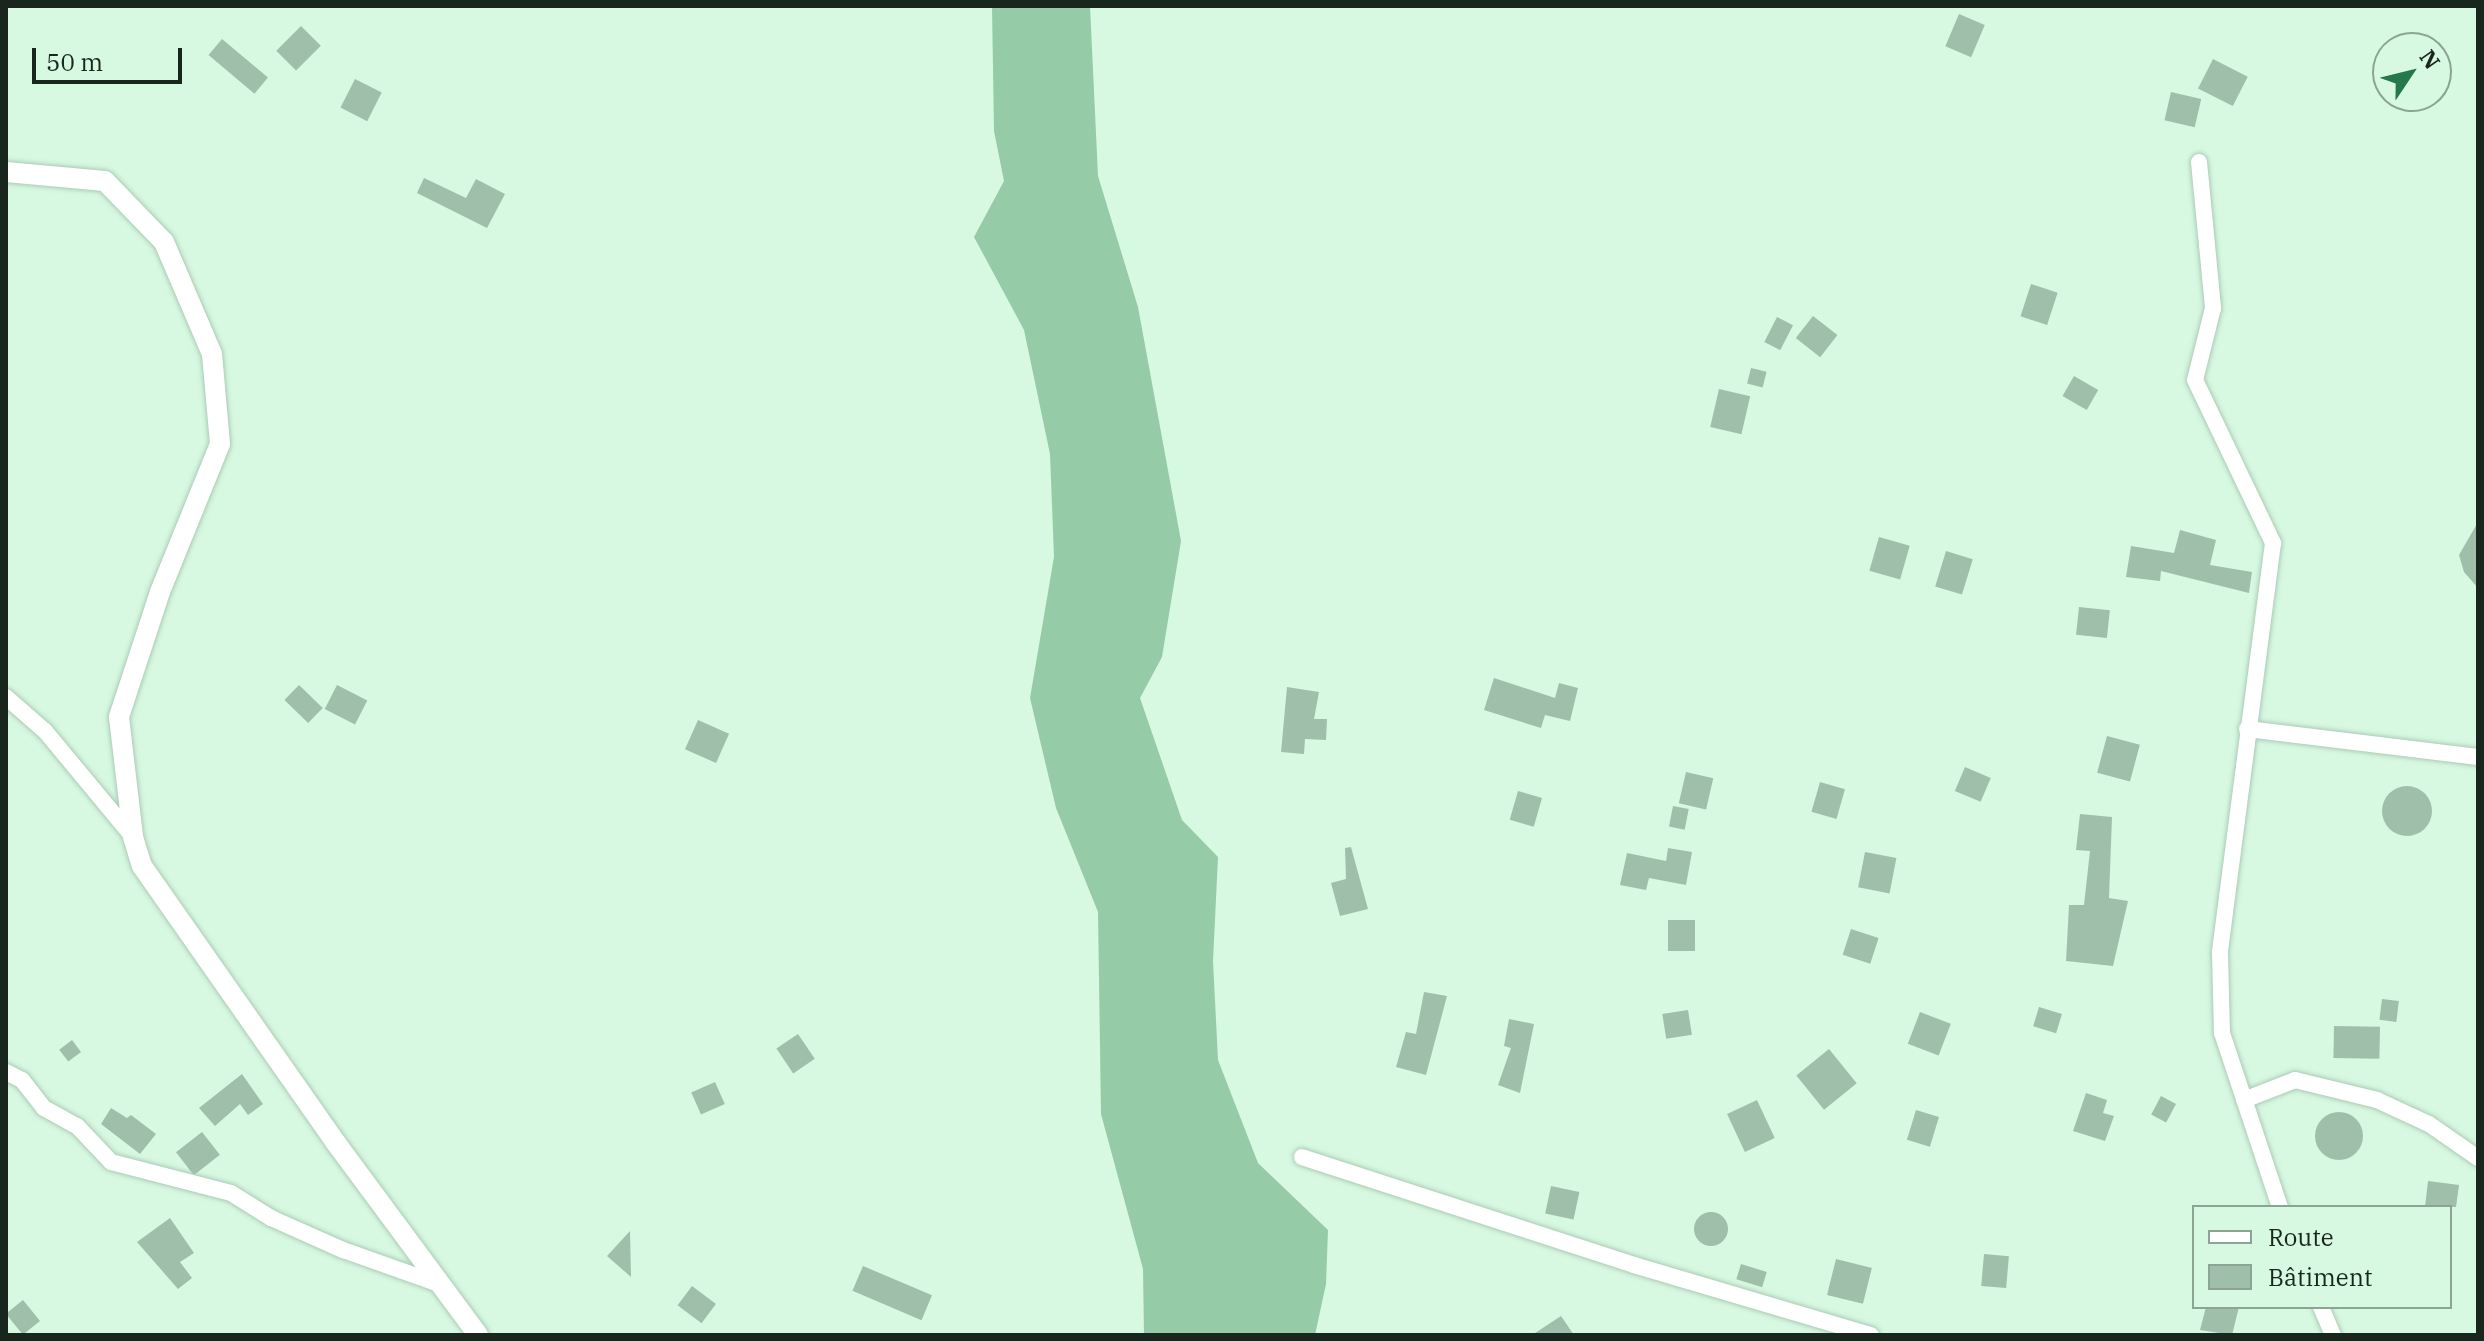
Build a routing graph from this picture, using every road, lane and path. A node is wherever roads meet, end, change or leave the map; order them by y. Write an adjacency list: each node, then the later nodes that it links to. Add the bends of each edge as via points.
1 (2199, 162): 4 (street, via 2213,308 2195,380 2273,543)
2 (6, 172): 6 (street, via 105,181 164,242 212,354 220,444 160,592 119,717)
3 (6, 697): 6 (street, via 45,731)
4 (2247, 729): 5 (street); 8 (street, via 2220,953 2222,1033)
5 (2478, 757)
6 (133, 837): 12 (street, via 142,866)
7 (6, 1072): 12 (street, via 22,1080 44,1108 77,1126 111,1162 231,1193 271,1218 343,1250)
8 (2244, 1100): 10 (street, via 2295,1080 2377,1100 2429,1124); 11 (street)
9 (1302, 1157): 15 (street)
10 (2478, 1158)
11 (2279, 1205)
12 (442, 1285): 14 (street)
13 (2322, 1309): 16 (street)
14 (478, 1335)
15 (1871, 1335)
16 (2333, 1335)

